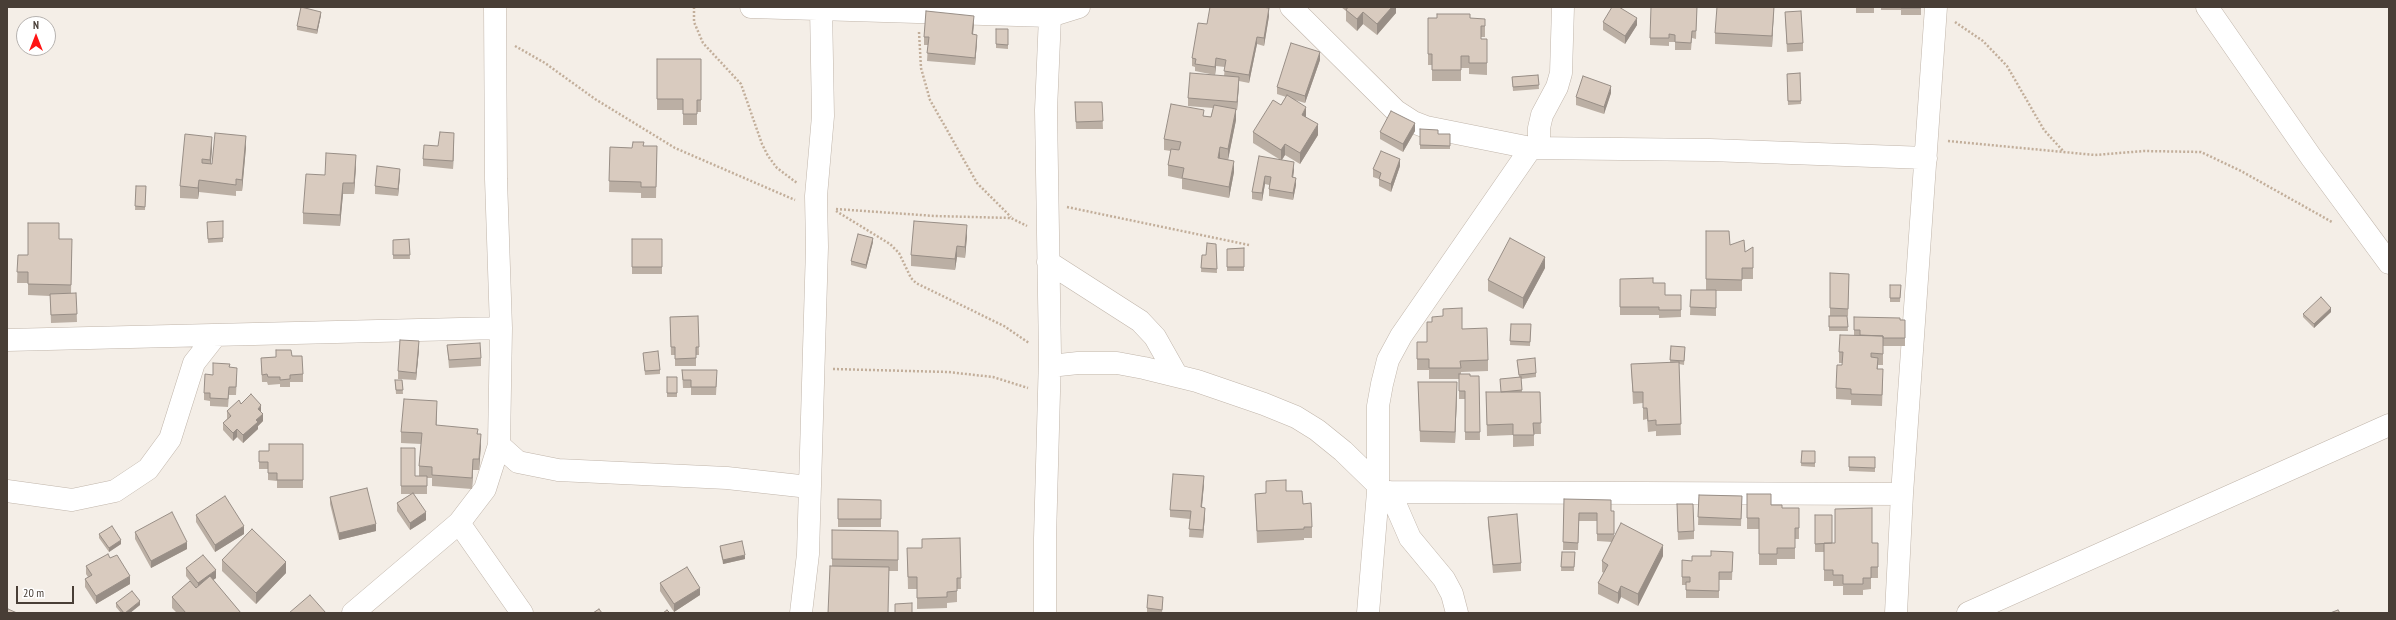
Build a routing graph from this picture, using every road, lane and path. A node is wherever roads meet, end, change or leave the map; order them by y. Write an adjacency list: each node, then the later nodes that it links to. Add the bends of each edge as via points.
1 (495, 7): 12 (street)
2 (694, 7): 16 (path, via 694,22 703,43 741,84 768,156 777,168)
3 (751, 7): 9 (street)
4 (1080, 7): 11 (street)
5 (1290, 7): 13 (street, via 1396,111 1413,122 1426,127)
6 (1563, 7): 13 (street, via 1561,73 1557,87 1542,115)
7 (2207, 7): 23 (street, via 2311,157)
8 (1936, 8): 14 (street); 15 (path, via 1983,40 2007,66 2044,130)
9 (820, 9): 10 (street); 16 (street, via 823,116)
10 (919, 13): 11 (street); 18 (path, via 921,68 930,100 977,184)
11 (1050, 16): 17 (street, via 1046,110)
12 (494, 34): 16 (path, via 545,63 594,99 676,148); 24 (street)
13 (1535, 148): 14 (street); 34 (street, via 1401,336 1388,360 1378,406)
14 (1927, 149): 15 (path); 36 (street)
15 (2064, 152): 19 (path, via 2095,155 2144,151 2201,152 2241,171)
16 (816, 202): 28 (street)
17 (1047, 203): 20 (street); 21 (path)
18 (1012, 218): 20 (path); 27 (path, via 832,209 890,244 899,253 916,283 1004,326)
19 (2336, 225)
20 (1047, 237): 22 (street)
21 (1248, 246)
22 (1048, 262): 27 (street); 29 (street, via 1140,321 1155,337)
23 (2389, 263)
24 (501, 328): 25 (street); 32 (street)
25 (216, 335): 26 (street); 35 (street, via 194,363 170,439 148,469 115,491 72,500)
26 (7, 340)
27 (1050, 361): 29 (street, via 1117,363); 30 (street)
28 (813, 369): 30 (path, via 948,372 992,378); 33 (street)
29 (1177, 376): 34 (street, via 1296,417 1343,451)
30 (1048, 394): 41 (street)
31 (2389, 425): 45 (street)
32 (499, 445): 33 (street, via 518,462 558,470 727,478); 37 (street, via 485,489)
33 (809, 487): 40 (street, via 808,554)
34 (1382, 490): 36 (street); 42 (street); 43 (street, via 1410,538 1444,579 1452,594)
35 (7, 491)
36 (1902, 494): 44 (street)
37 (459, 523): 38 (street); 39 (street)
38 (353, 613)
39 (522, 613)
40 (801, 613)
41 (1045, 613)
42 (1368, 613)
43 (1457, 613)
44 (1896, 613)
45 (1968, 613)

